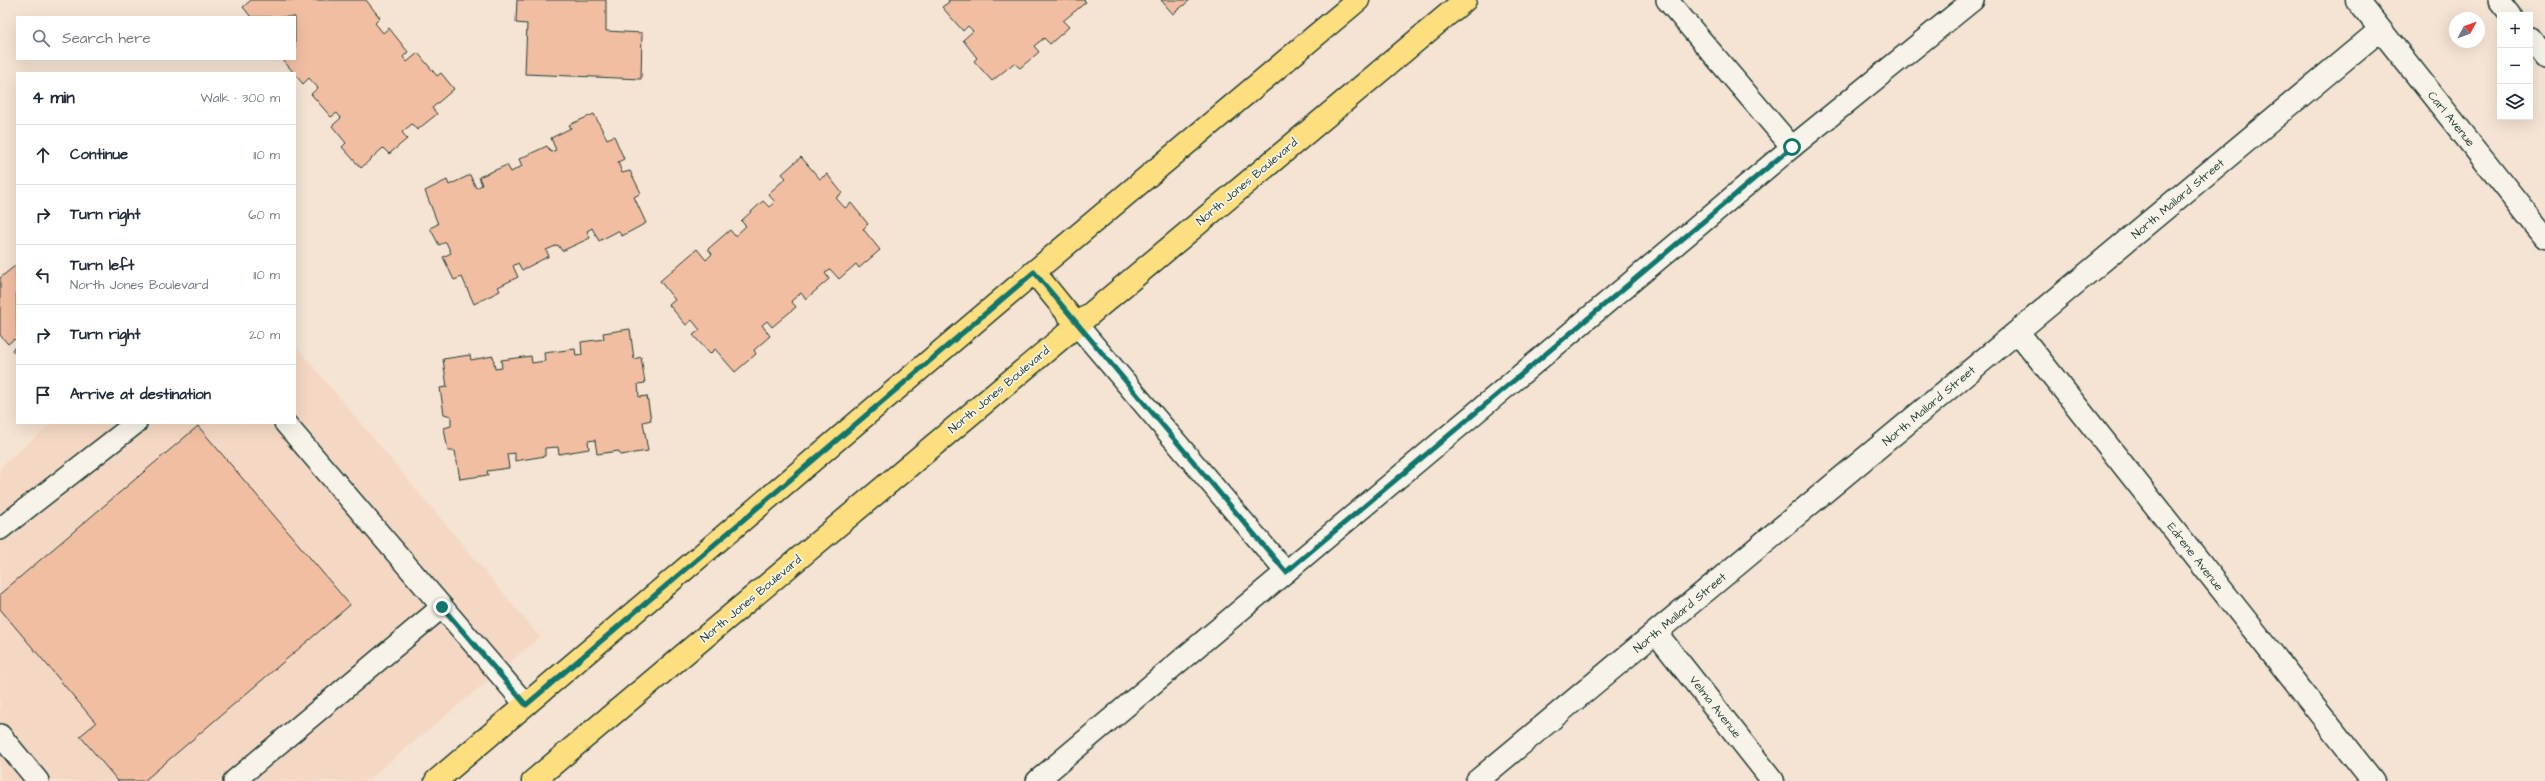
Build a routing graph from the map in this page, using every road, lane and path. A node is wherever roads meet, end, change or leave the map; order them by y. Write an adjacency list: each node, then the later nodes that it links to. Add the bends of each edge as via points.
1 (1358, 0): 13 (main road)
2 (1465, 0): 14 (main road, North Jones Boulevard)
3 (1667, 0): 11 (lane)
4 (1973, 0): 11 (lane)
5 (2357, 0): 8 (street, Carl Avenue)
6 (2499, 0): 7 (lane)
7 (2509, 12)
8 (2380, 30): 12 (street, Carl Avenue); 15 (street, North Mallard Street)
9 (2533, 42): 10 (lane)
10 (2545, 57)
11 (1792, 147): 19 (lane)
12 (2545, 237)
13 (1034, 272): 14 (main road); 22 (main road)
14 (1077, 325): 19 (lane); 24 (main road, North Jones Boulevard)
15 (2018, 332): 21 (street, North Mallard Street); 31 (street, Edrene Avenue)
16 (135, 424): 18 (lane)
17 (286, 424): 20 (lane)
18 (0, 529)
19 (1286, 572): 28 (lane)
20 (442, 607): 22 (lane); 26 (lane)
21 (1656, 633): 29 (street, North Mallard Street); 30 (street, Velma Avenue)
22 (526, 705): 27 (main road)
23 (0, 735): 25 (lane)
24 (544, 778)
25 (38, 781)
26 (234, 781)
27 (436, 781)
28 (1036, 781)
29 (1477, 781)
30 (1773, 781)
31 (2373, 781)

